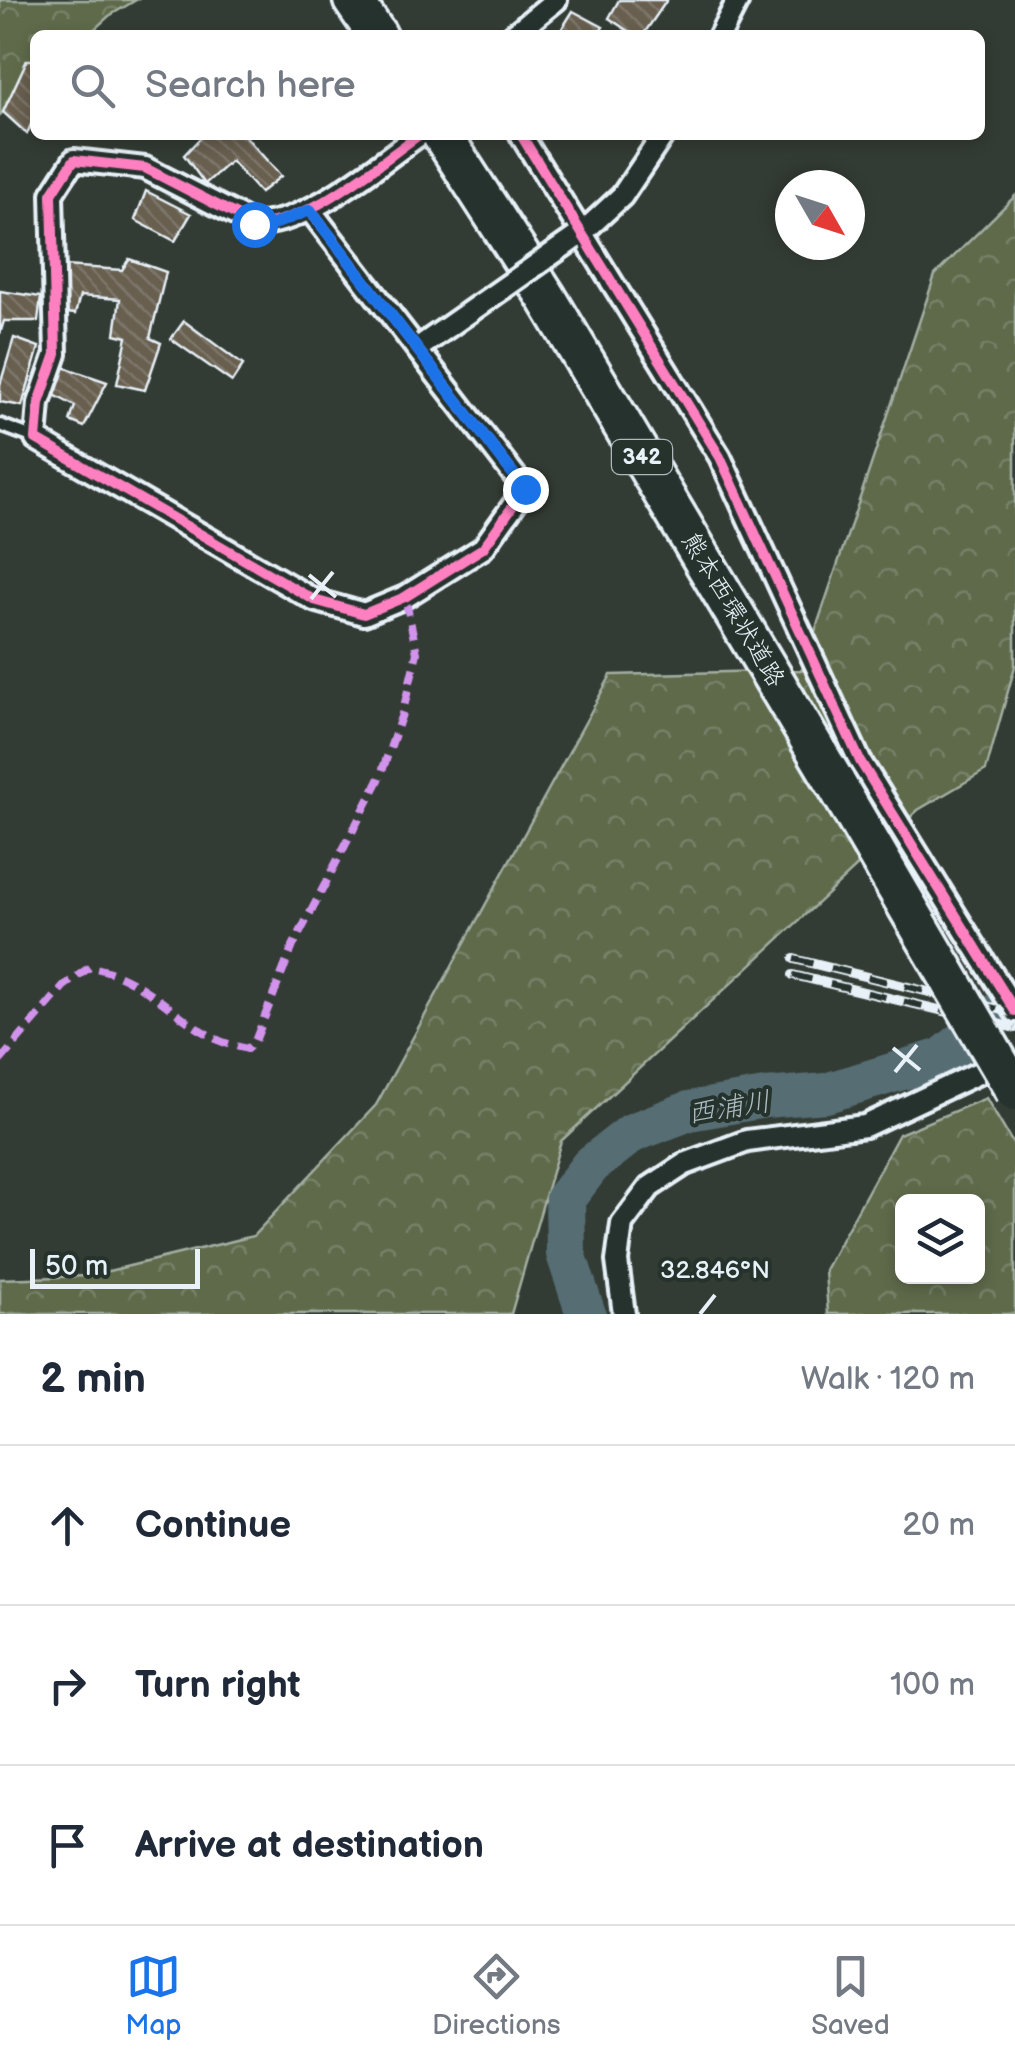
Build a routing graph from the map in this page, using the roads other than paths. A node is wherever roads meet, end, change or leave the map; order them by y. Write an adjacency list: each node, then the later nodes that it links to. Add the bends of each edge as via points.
1 (354, 0): 4 (highway)
2 (556, 0): 5 (street)
3 (738, 0): 6 (street)
4 (374, 30)
5 (519, 30)
6 (723, 30)
7 (413, 140): 11 (street)
8 (445, 140): 16 (highway, 熊本西環状道路 / 342)
9 (524, 140): 12 (street)
10 (660, 140): 12 (street, via 622,196)
11 (310, 210): 13 (street); 15 (street, via 272,225 254,224 146,168 74,160 52,194 56,354 39,403)
12 (582, 233): 13 (street, bridge); 16 (street, via 720,457)
13 (418, 348): 15 (street, via 525,489 483,548 405,598 364,614 314,600)
14 (0, 425): 15 (lane)
15 (36, 439)
16 (848, 773): 17 (street); 19 (highway, 熊本西環状道路 / 342, bridge)
17 (1015, 1011)
18 (1015, 1056): 20 (street, via 865,1126 747,1141 684,1164 650,1187 622,1224 617,1261)
19 (1015, 1091)
20 (624, 1314)

